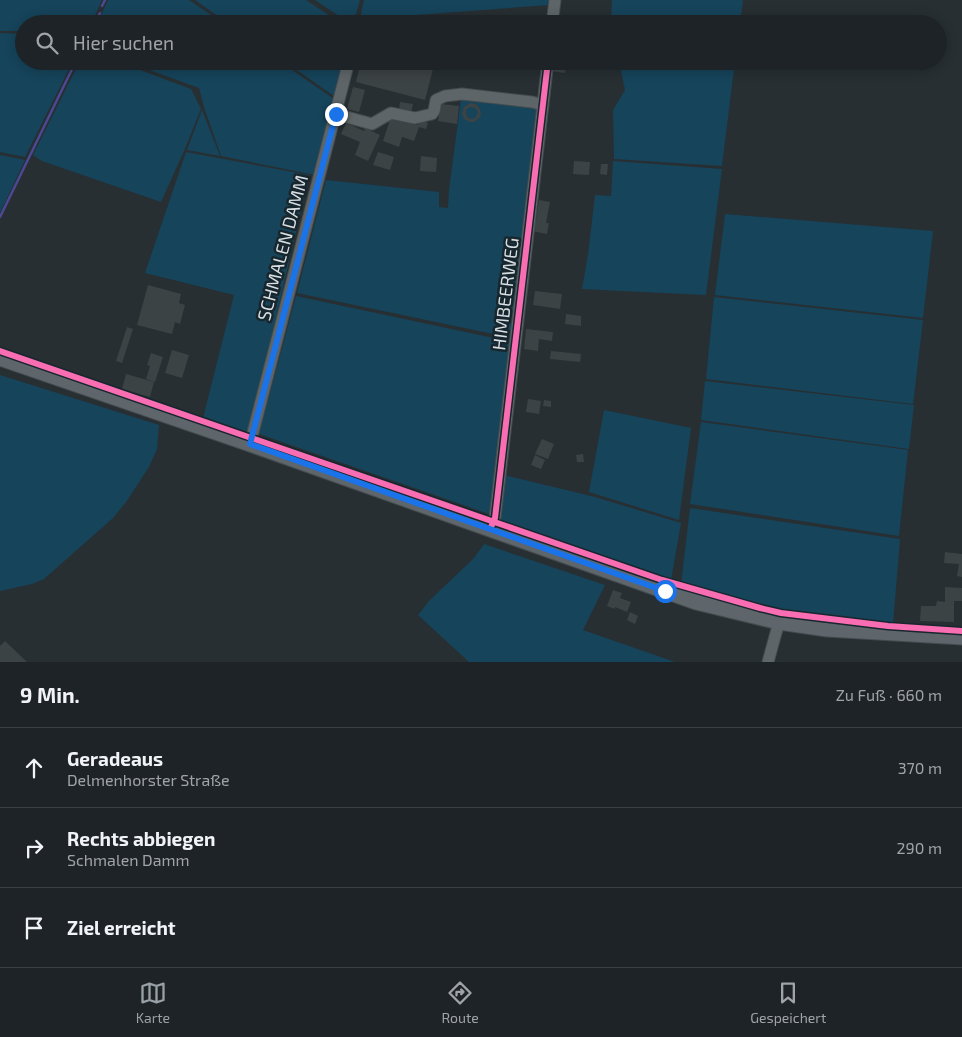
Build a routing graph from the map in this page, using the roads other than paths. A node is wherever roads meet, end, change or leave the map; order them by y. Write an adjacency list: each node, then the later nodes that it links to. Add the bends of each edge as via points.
1 (555, 0): 2 (street)
2 (553, 15)
3 (347, 70): 6 (street, SCHMALEN DAMM)
4 (547, 70): 5 (street, HIMBEERWEG)
5 (543, 105): 6 (street, via 452,94 436,100 432,114 415,118 391,113 372,124); 9 (street, HIMBEERWEG, via 495,518)
6 (336, 114): 8 (street, SCHMALEN DAMM)
7 (0, 358): 8 (main road)
8 (250, 444): 9 (main road)
9 (490, 529): 10 (main road, via 696,602)
10 (779, 622): 11 (main road, via 827,629); 12 (street)
11 (962, 637)
12 (768, 662)

